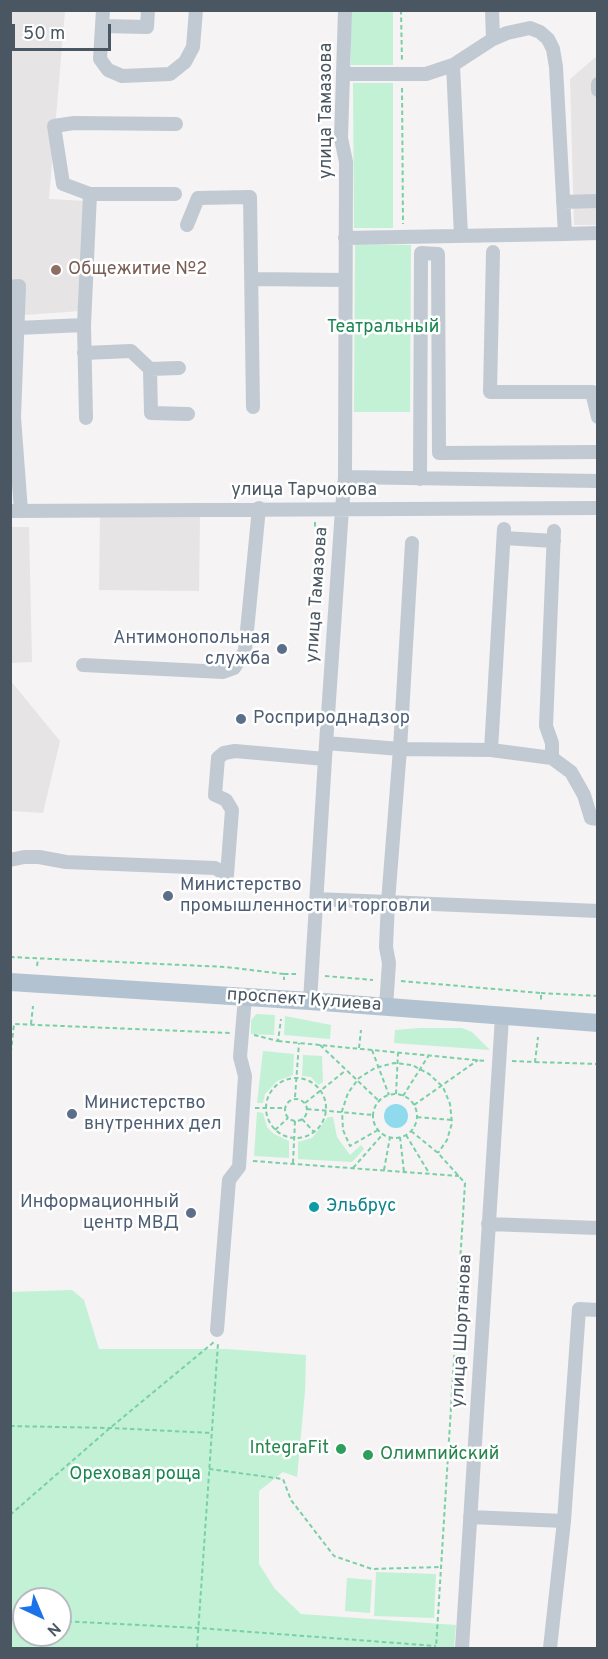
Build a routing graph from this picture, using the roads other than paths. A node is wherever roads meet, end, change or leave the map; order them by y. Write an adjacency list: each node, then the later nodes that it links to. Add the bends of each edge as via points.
1 (103, 10): 6 (street)
2 (148, 10): 6 (street, via 147,27)
3 (196, 10): 6 (street, via 193,47 185,62 170,74 122,76 108,70 100,59)
4 (345, 10): 9 (street, улица Тамазова)
5 (492, 10): 7 (street)
6 (102, 26)
7 (493, 39): 8 (street); 16 (street, via 530,28 548,39 553,49)
8 (453, 65): 9 (street, via 426,74); 20 (street)
9 (343, 74): 21 (street, улица Тамазова)
10 (597, 84): 11 (street)
11 (597, 90)
12 (176, 124): 13 (street, via 54,126 63,184)
13 (90, 194): 14 (street); 26 (street)
14 (175, 194)
15 (597, 201): 16 (street)
16 (563, 202): 19 (street)
17 (187, 225): 23 (street, via 198,198 250,197)
18 (597, 233): 19 (street)
19 (565, 234): 20 (street)
20 (461, 236): 21 (street)
21 (345, 238): 24 (street, улица Тамазова)
22 (493, 252): 33 (street, via 490,392 592,392)
23 (251, 279): 24 (street); 31 (street)
24 (345, 280): 36 (street, улица Тамазова)
25 (10, 287): 27 (street, via 19,286)
26 (84, 325): 27 (street); 28 (street)
27 (17, 328): 42 (street)
28 (84, 353): 30 (street, via 131,351); 34 (street)
29 (179, 368): 30 (street)
30 (150, 369): 32 (street, via 151,413)
31 (254, 407)
32 (188, 414)
33 (597, 417)
34 (86, 418)
35 (597, 452): 37 (street, via 439,453 438,254 421,253)
36 (345, 477): 37 (street); 41 (street, улица Тамазова)
37 (420, 479): 38 (street)
38 (597, 482)
39 (259, 508): 41 (street, улица Тарчокова); 42 (street, улица Тарчокова); 44 (street, via 245,651 234,668 223,672)
40 (597, 508): 41 (street, улица Тарчокова)
41 (342, 509): 45 (street, улица Тамазова)
42 (16, 511)
43 (412, 543): 46 (street)
44 (83, 665)
45 (326, 743): 46 (street); 49 (street, улица Тамазова)
46 (400, 749): 47 (street); 53 (street)
47 (492, 750): 48 (street); 48 (street, via 504,533 554,536 546,726)
48 (552, 758): 50 (street, via 571,772 591,818)
49 (325, 759): 51 (street, via 236,751 218,758 215,795 226,800 232,810 227,875 215,868 66,862 39,857); 52 (street, улица Тамазова)
50 (597, 819)
51 (10, 860)
52 (316, 899): 53 (street); 57 (street, улица Тамазова)
53 (388, 902): 54 (street); 58 (street)
54 (597, 911)
55 (10, 982): 56 (main road, проспект Кулиева)
56 (245, 998): 57 (main road, проспект Кулиева); 64 (street, via 239,1167 229,1180)
57 (310, 1001): 58 (main road, проспект Кулиева)
58 (386, 1007): 59 (main road, проспект Кулиева)
59 (502, 1017): 60 (main road, проспект Кулиева); 61 (street, улица Шортанова)
60 (597, 1023)
61 (488, 1224): 62 (street); 65 (street, улица Шортанова)
62 (597, 1228)
63 (597, 1310): 66 (street, via 579,1309)
64 (217, 1330)
65 (470, 1517): 66 (street); 67 (street, улица Шортанова)
66 (564, 1521): 68 (street)
67 (462, 1648)
68 (550, 1648)

